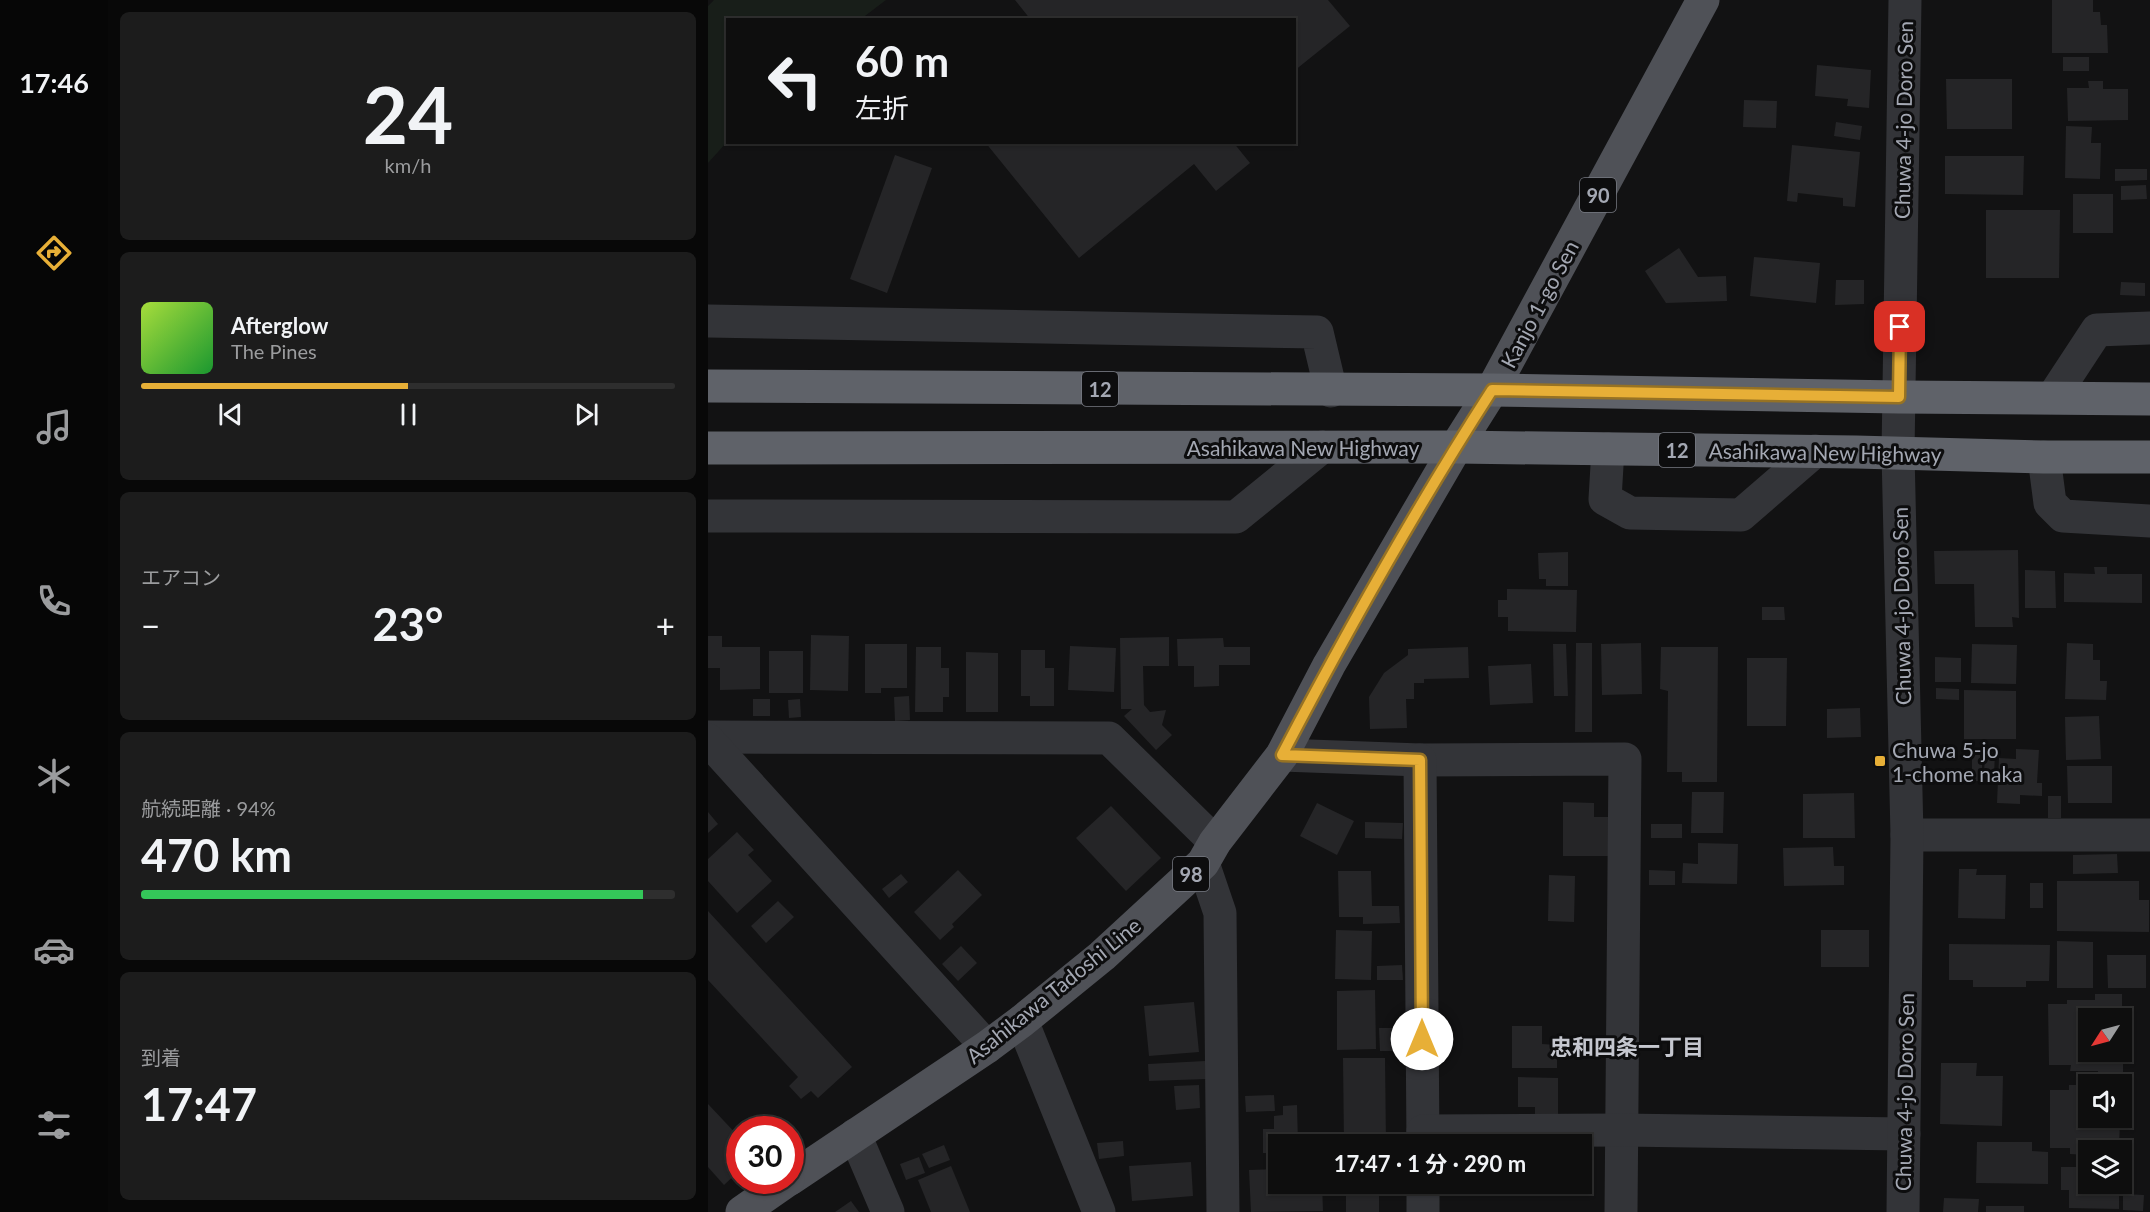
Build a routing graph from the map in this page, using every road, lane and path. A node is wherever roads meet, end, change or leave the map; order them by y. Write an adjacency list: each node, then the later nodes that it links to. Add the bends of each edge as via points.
1 (1703, 0): 6 (main road, Kanjo 1-go Sen / 90)
2 (1905, 0): 8 (street, Chuwa 4-jo Doro Sen)
3 (708, 321): 7 (street, via 1317,332)
4 (2150, 328): 9 (street, via 2097,330)
5 (708, 386): 7 (highway, 12)
6 (1492, 390): 7 (highway, 12); 8 (highway, 12); 12 (main road, Kanjo 1-go Sen / 90)
7 (1331, 391)
8 (1899, 397): 9 (highway, 12); 16 (street, Chuwa 4-jo Doro Sen)
9 (2053, 397): 10 (highway, 12)
10 (2150, 399)
11 (1323, 447): 12 (highway, Asahikawa New Highway / 12); 13 (highway, Asahikawa New Highway / 12); 19 (street, via 1236,517)
12 (1456, 447): 14 (highway, Asahikawa New Highway / 12); 22 (main road, Asahikawa Tadoshi Line / 98, via 1329,665)
13 (708, 448)
14 (1608, 449): 15 (highway, Asahikawa New Highway / 12); 15 (street, via 1605,499 1630,513 1741,515)
15 (1815, 452): 16 (highway, Asahikawa New Highway / 12)
16 (1898, 453): 17 (highway, Asahikawa New Highway / 12); 24 (street, Chuwa 4-jo Doro Sen)
17 (2044, 457): 18 (highway, Asahikawa New Highway / 12); 20 (street, via 2050,503 2063,516)
18 (2150, 457)
19 (708, 516)
20 (2150, 521)
21 (708, 739): 26 (street, via 1109,738); 28 (street)
22 (1282, 755): 23 (street); 26 (main road, Asahikawa Tadoshi Line / 98)
23 (1420, 760): 29 (street, via 1625,759); 30 (street)
24 (1906, 835): 25 (street); 32 (street, Chuwa 4-jo Doro Sen)
25 (2150, 835)
26 (1209, 852): 27 (main road, Asahikawa Tadoshi Line / 98, via 1102,956); 40 (street, via 1220,913)
27 (1022, 1021): 28 (main road, Asahikawa Tadoshi Line / 98); 39 (street)
28 (987, 1047): 33 (main road, Asahikawa Tadoshi Line / 98)
29 (1622, 1130): 31 (street); 32 (street); 42 (street)
30 (1423, 1134)
31 (1522, 1134)
32 (1904, 1134): 43 (street, Chuwa 4-jo Doro Sen)
33 (855, 1135): 34 (main road, Asahikawa Tadoshi Line / 98); 38 (street)
34 (804, 1170)
35 (768, 1194): 37 (main road, Asahikawa Tadoshi Line / 98)
36 (1423, 1194): 41 (street)
37 (742, 1212)
38 (888, 1212)
39 (1099, 1212)
40 (1223, 1212)
41 (1423, 1212)
42 (1621, 1212)
43 (1903, 1212)

